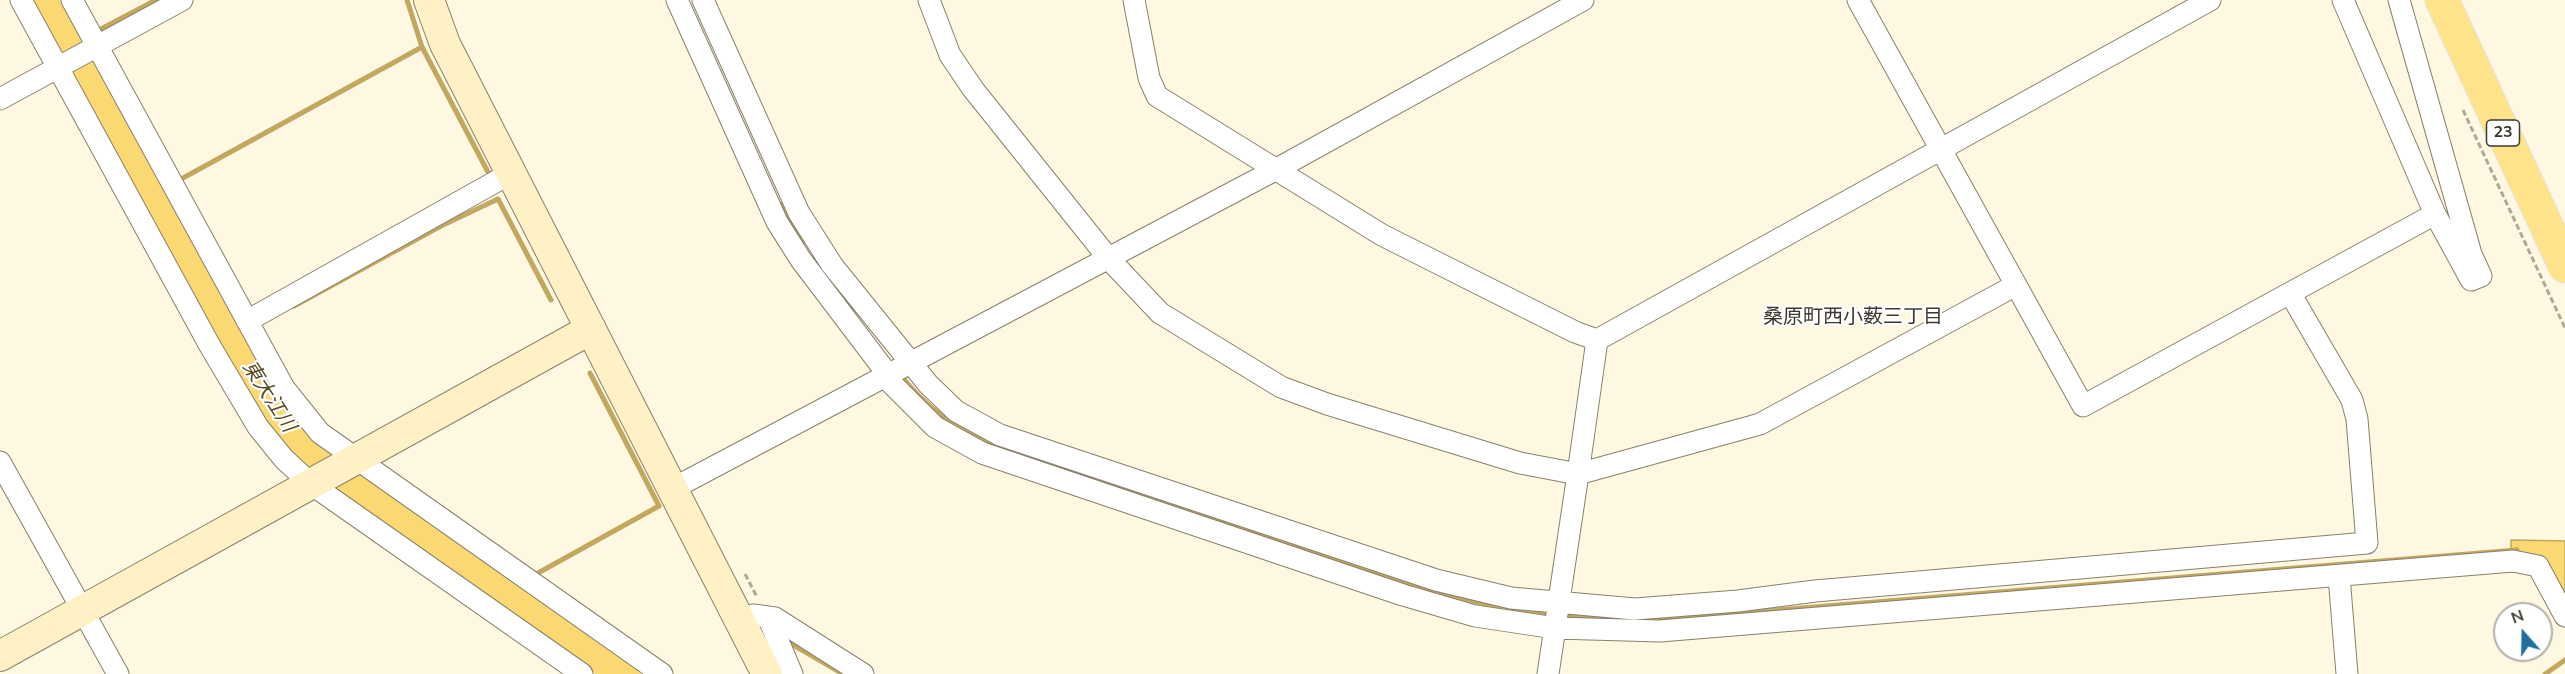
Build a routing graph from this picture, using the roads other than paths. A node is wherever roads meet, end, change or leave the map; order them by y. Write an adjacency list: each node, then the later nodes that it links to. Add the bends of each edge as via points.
1 (21, 0): 16 (street)
2 (72, 0): 15 (street)
3 (182, 0): 15 (street)
4 (429, 0): 20 (street, via 445,44)
5 (677, 0): 29 (street, via 777,222 801,260)
6 (703, 0): 29 (street, via 799,213)
7 (929, 0): 22 (street, via 950,55 973,89)
8 (1134, 0): 19 (street, via 1149,78 1157,96)
9 (1583, 0): 19 (street)
10 (1858, 0): 18 (street)
11 (2210, 0): 18 (street)
12 (2343, 0): 21 (street)
13 (2399, 0): 21 (street, via 2471,254 2481,276 2471,280)
14 (2442, 0): 23 (main road, 23)
15 (93, 48): 16 (street); 26 (street)
16 (62, 66): 17 (street); 33 (street, via 210,346 258,427 284,459)
17 (0, 99)
18 (1941, 149): 24 (street); 28 (street)
19 (1275, 170): 22 (street); 28 (street, via 1382,235)
20 (511, 173): 26 (street); 27 (street)
21 (2435, 214): 25 (street)
22 (1109, 259): 29 (street); 32 (street, via 1160,313 1281,387 1520,463)
23 (2565, 266)
24 (2016, 285): 25 (street, via 2083,406); 32 (street, via 1760,424)
25 (2290, 293): 37 (street, via 2352,400 2367,543 1815,591 1738,602)
26 (247, 321): 30 (street, via 301,412 320,433)
27 (591, 329): 30 (street); 34 (street)
28 (1597, 340): 32 (street)
29 (897, 372): 34 (street); 37 (street, via 928,384 956,411 1000,435 1436,580 1511,598); 37 (street, via 935,427 982,453 1403,596 1475,616)
30 (355, 460): 33 (street); 43 (street)
31 (0, 462): 36 (street)
32 (1578, 474): 37 (street)
33 (315, 482): 36 (street); 42 (street)
34 (672, 489): 39 (street)
35 (2339, 576): 37 (street, via 1660,632); 38 (street, via 2513,561 2538,566); 48 (street)
36 (82, 610): 40 (street); 41 (street)
37 (1557, 615): 47 (street)
38 (2565, 616)
39 (754, 619): 44 (street); 45 (street); 46 (street, via 775,618)
40 (0, 656)
41 (118, 674)
42 (582, 674)
43 (662, 674)
44 (767, 674)
45 (792, 674)
46 (863, 674)
47 (1548, 674)
48 (2348, 674)

